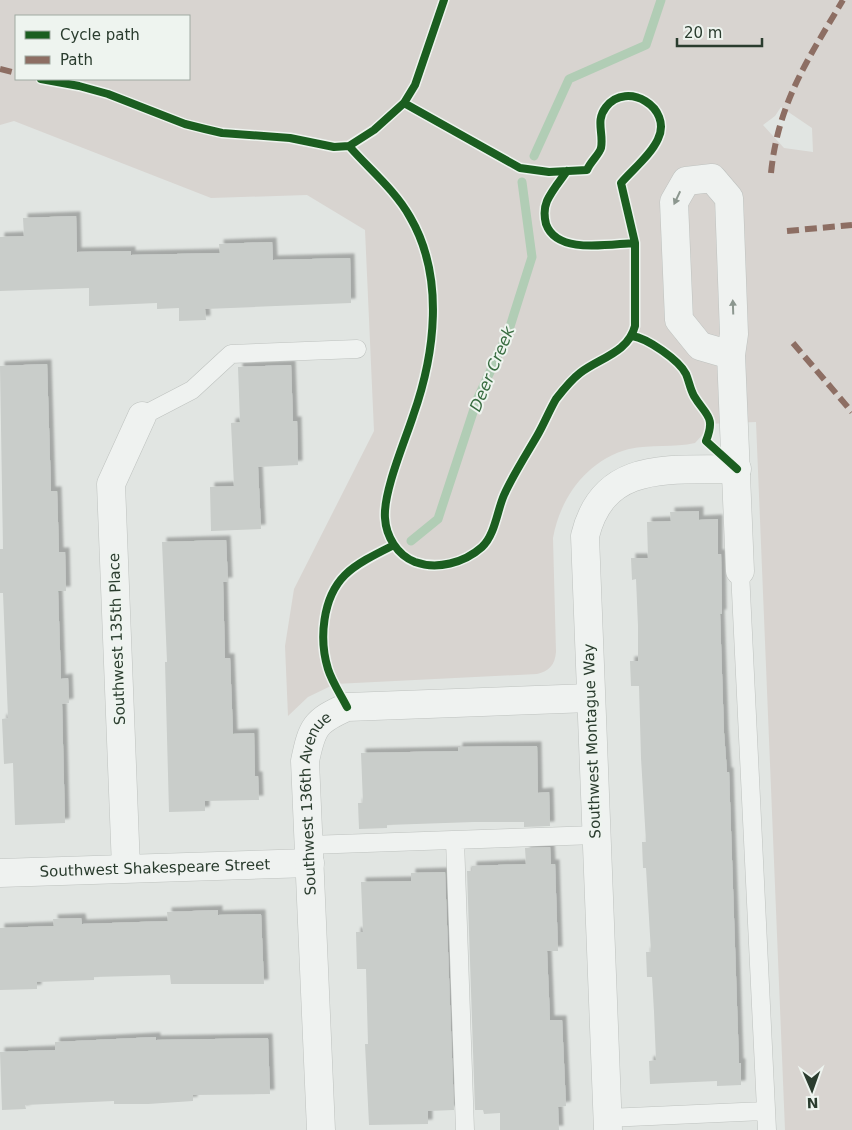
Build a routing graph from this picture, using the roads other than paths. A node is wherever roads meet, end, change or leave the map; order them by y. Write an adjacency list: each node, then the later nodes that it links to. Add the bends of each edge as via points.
1 (358, 350): 3 (lane, via 231,354 192,390)
2 (731, 355): 2 (street, one-way to 2, via 734,334 729,198 712,178 686,181 674,202 679,320 700,346); 4 (street)
3 (142, 416): 10 (street, Southwest 135th Place, via 111,484)
4 (737, 469): 5 (street); 6 (street, Southwest Montague Way, via 659,471 632,477 612,487 598,503 588,522 584,550)
5 (740, 572): 12 (lane)
6 (590, 698): 7 (street, Southwest Montague Way); 9 (street, Southwest 136th Avenue, via 347,707 322,718 310,737 305,761)
7 (596, 835): 8 (lane); 13 (street, Southwest Montague Way)
8 (455, 840): 9 (lane); 15 (lane)
9 (309, 854): 10 (street, Southwest Shakespeare Street); 14 (street, Southwest 136th Avenue)
10 (126, 868): 11 (street, Southwest Shakespeare Street)
11 (0, 873)
12 (766, 1111): 13 (lane); 16 (lane)
13 (608, 1124)
14 (321, 1130)
15 (465, 1130)
16 (767, 1130)

